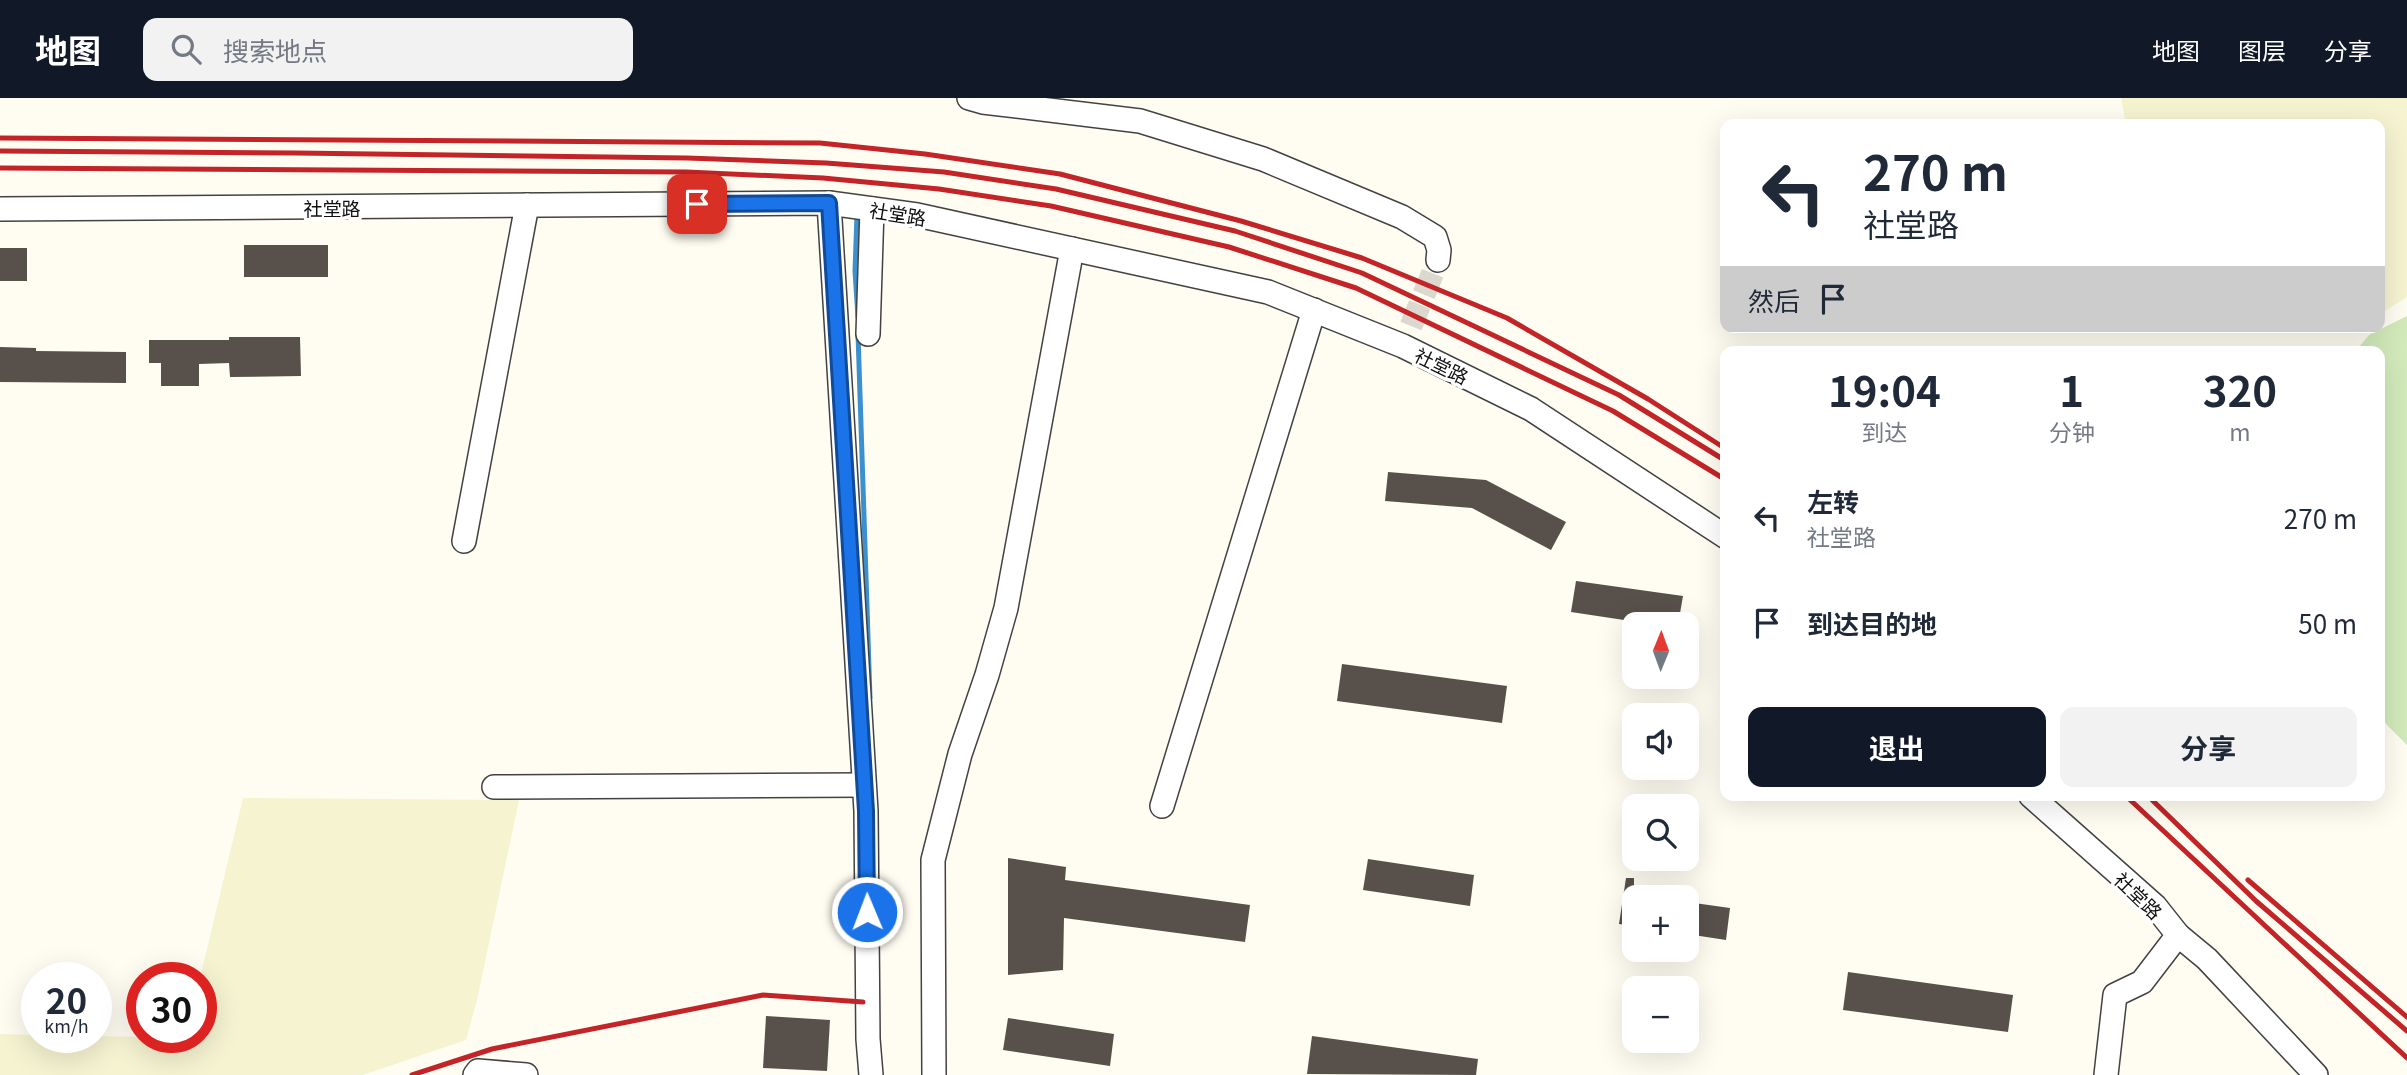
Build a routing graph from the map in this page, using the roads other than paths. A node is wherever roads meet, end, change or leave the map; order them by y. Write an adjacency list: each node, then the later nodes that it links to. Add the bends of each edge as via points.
1 (969, 98): 7 (street, via 1140,121 1263,159 1402,217 1435,237)
2 (829, 203): 3 (street, 社堂路); 5 (street, 社堂路); 12 (street)
3 (527, 205): 4 (street, 社堂路); 11 (street)
4 (0, 209)
5 (872, 209): 6 (street, 社堂路); 9 (street)
6 (1072, 249): 8 (street, 社堂路, via 1268,292); 20 (street, via 1006,608 960,754 933,860)
7 (1438, 260)
8 (1314, 310): 10 (street, 社堂路, via 1407,336 1531,409); 15 (street)
9 (868, 334)
10 (1720, 533)
11 (464, 541)
12 (864, 785): 13 (street); 19 (street)
13 (494, 787)
14 (2037, 801): 16 (street, 社堂路, via 2155,906)
15 (1162, 806)
16 (2178, 934): 21 (street, 社堂路, via 2142,982 2115,995); 22 (street)
17 (475, 1075): 18 (street, via 478,1071)
18 (526, 1075)
19 (871, 1075)
20 (934, 1075)
21 (2105, 1075)
22 (2316, 1075)

